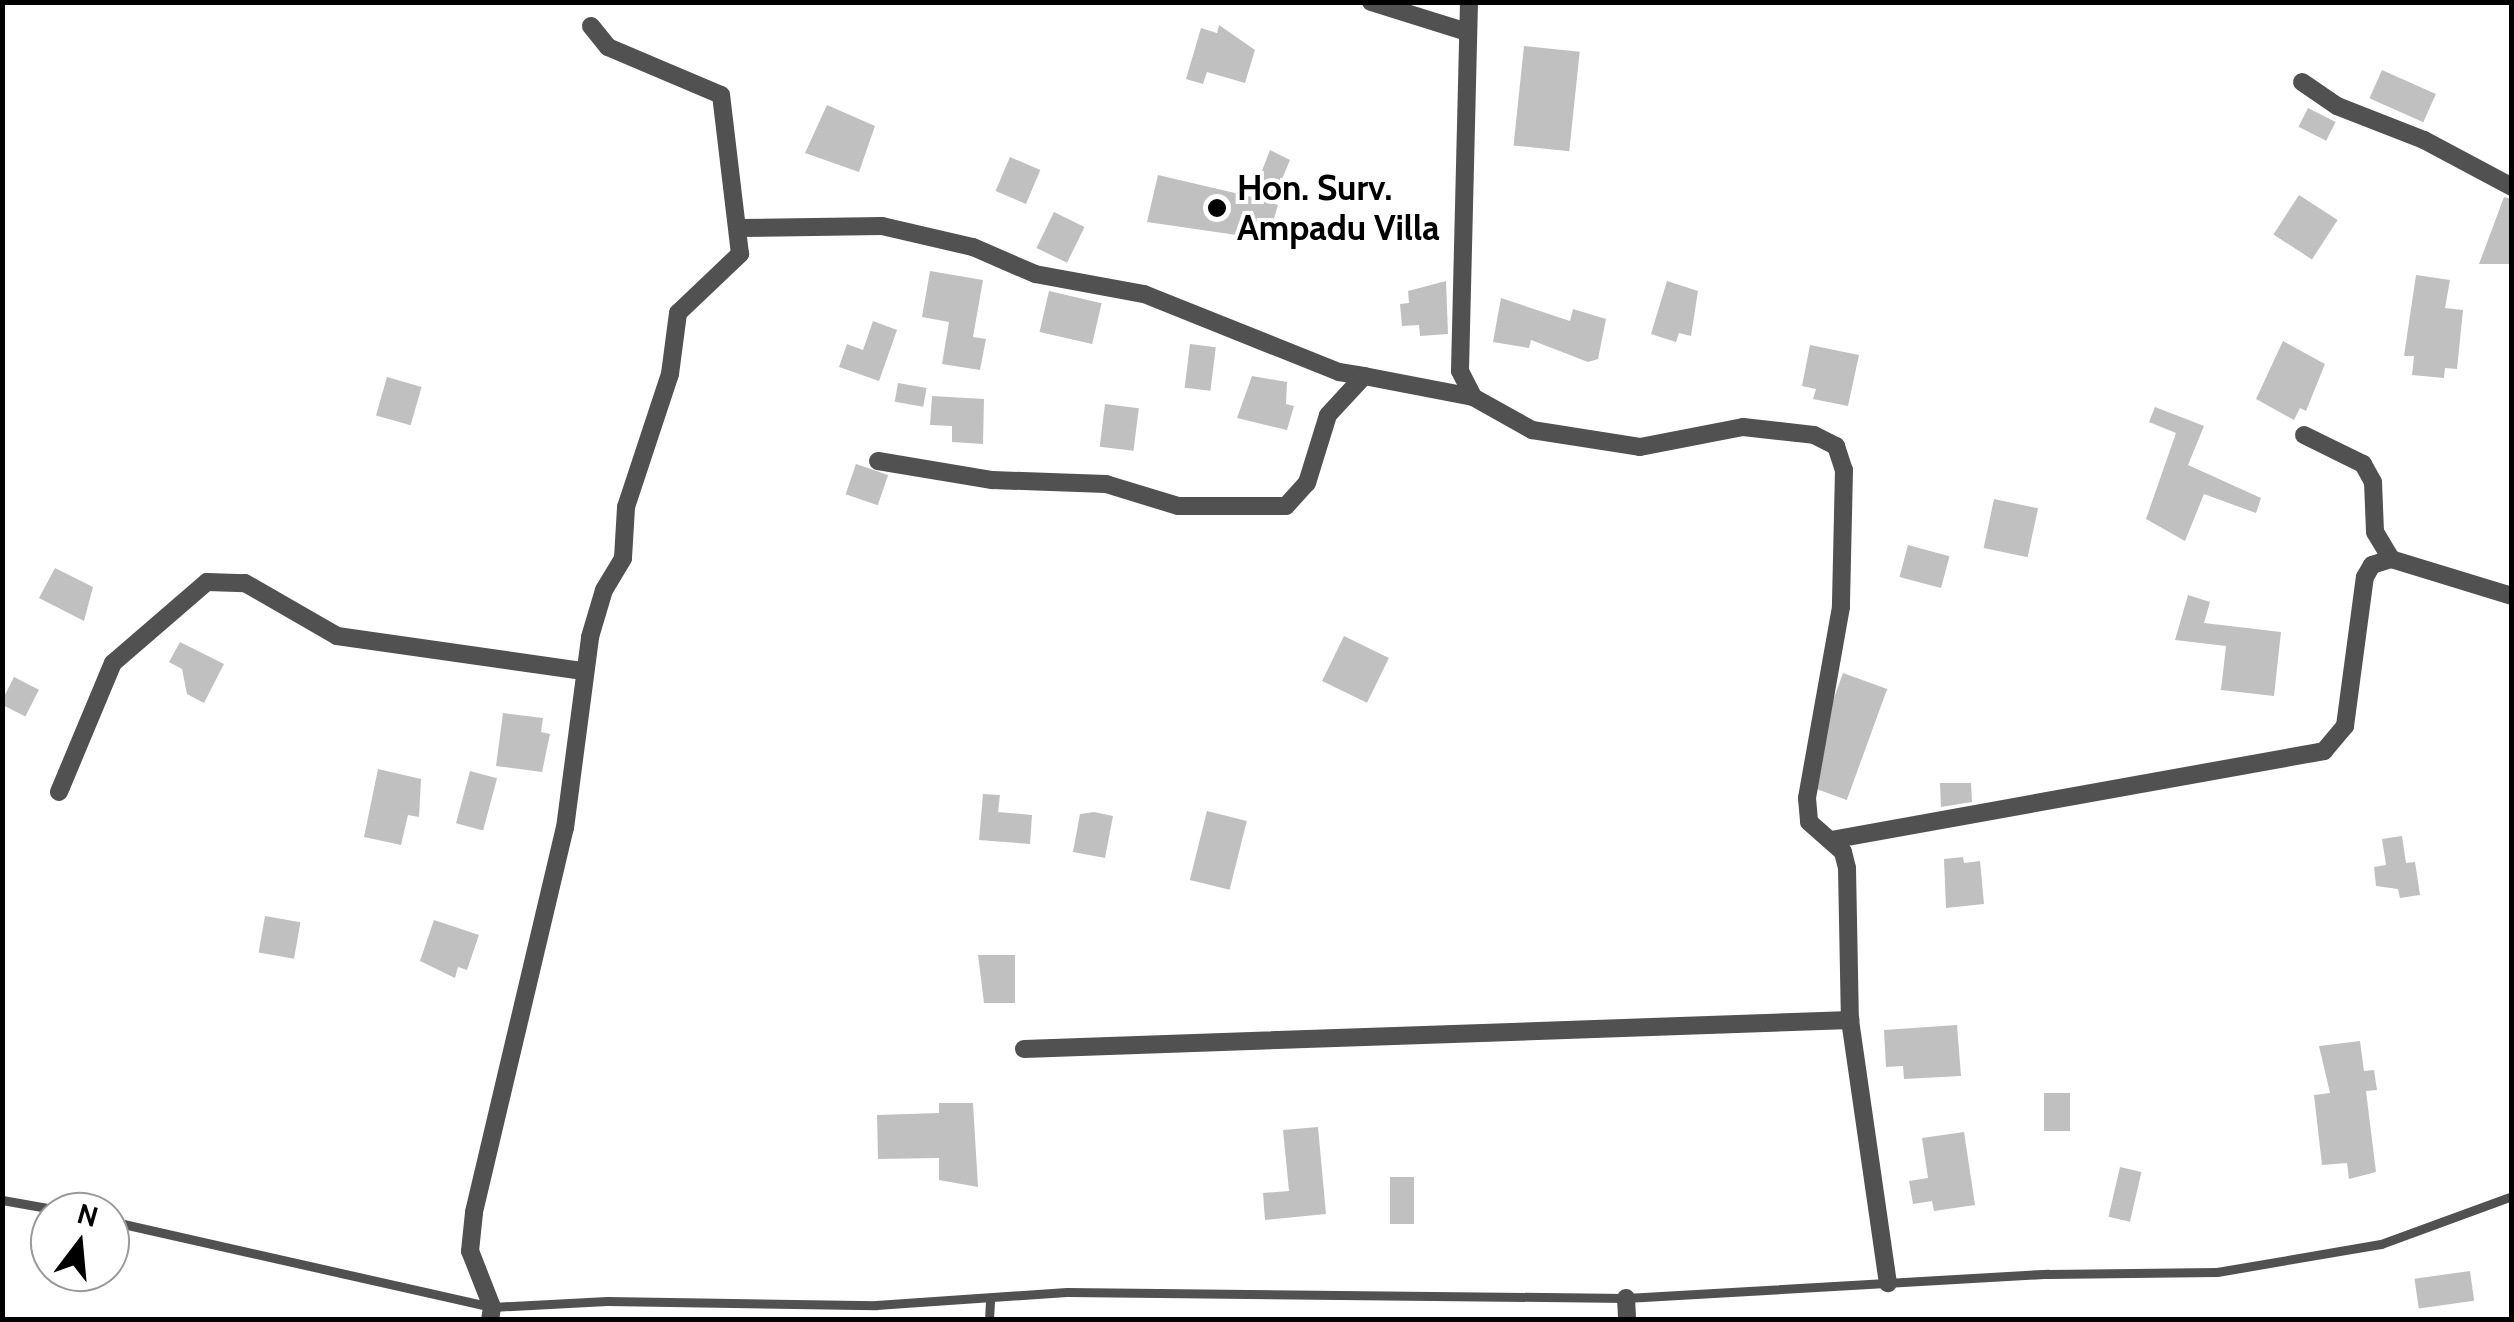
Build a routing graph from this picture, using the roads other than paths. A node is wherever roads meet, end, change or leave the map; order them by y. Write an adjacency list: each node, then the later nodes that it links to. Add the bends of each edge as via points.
1 (1371, 2): 4 (street)
2 (1469, 2): 4 (street)
3 (592, 26): 7 (street, via 608,47 720,95)
4 (1464, 32): 9 (street, via 1460,371)
5 (2302, 82): 6 (street, via 2338,106 2424,140)
6 (2512, 187)
7 (739, 228): 8 (street, via 882,226 974,247 1035,274 1144,294); 14 (street, via 740,254 733,265 690,297 674,325 670,374 626,506 624,558 604,590)
8 (1364, 376): 9 (street); 11 (street, via 1328,415 1307,484 1286,506 1178,506 1106,484 992,480)
9 (1473, 398): 16 (street, via 1532,430 1640,448 1744,427 1814,435 1836,446 1844,470 1841,607 1808,798 1809,822)
10 (2304, 435): 12 (street, via 2362,464 2372,482 2375,532)
11 (878, 460)
12 (2391, 559): 13 (street); 16 (street, via 2372,564 2365,578 2346,726 2334,746)
13 (2510, 591)
14 (584, 671): 15 (street, via 336,636 245,583 207,582 113,663); 26 (street, via 565,828 474,1212 470,1251)
15 (59, 792)
16 (1831, 840): 17 (street, via 1846,868)
17 (1850, 1020): 18 (street); 23 (street)
18 (1024, 1049)
19 (2512, 1196): 23 (lane, via 2381,1244 2218,1272)
20 (2, 1200): 21 (lane)
21 (30, 1205)
22 (130, 1227): 26 (lane)
23 (1888, 1283): 25 (lane)
24 (990, 1298): 25 (lane, via 1396,1292); 26 (lane); 27 (lane)
25 (1626, 1298): 28 (street)
26 (491, 1314)
27 (989, 1320)
28 (1627, 1320)

